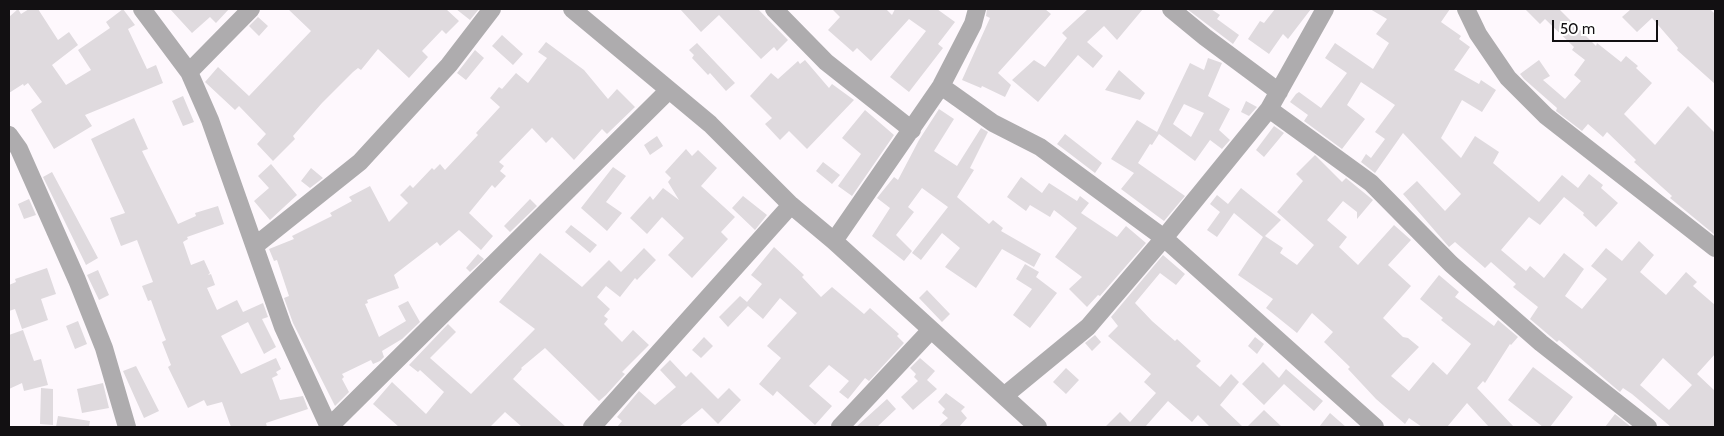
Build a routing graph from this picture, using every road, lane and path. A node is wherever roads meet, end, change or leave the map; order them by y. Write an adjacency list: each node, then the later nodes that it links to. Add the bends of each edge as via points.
1 (142, 9): 10 (street)
2 (251, 9): 10 (street)
3 (492, 9): 20 (street, via 449,65 360,162)
4 (774, 9): 15 (street, via 826,62)
5 (977, 9): 11 (street, via 973,24)
6 (1171, 9): 13 (street)
7 (1325, 9): 13 (street)
8 (1466, 9): 21 (street, via 1478,34 1508,78 1546,116)
9 (581, 11): 12 (street)
10 (189, 72): 20 (street)
11 (941, 86): 15 (street); 18 (street, via 993,123 1040,147)
12 (669, 90): 17 (street, via 710,124); 25 (street)
13 (1278, 92): 14 (street)
14 (1270, 109): 18 (street); 30 (street, via 1371,183 1451,264 1541,343)
15 (912, 130): 19 (street)
16 (9, 135): 24 (street, via 19,149 78,280 104,348)
17 (791, 205): 19 (street); 26 (street)
18 (1164, 238): 23 (street, via 1088,326); 29 (street)
19 (834, 241): 22 (street)
20 (256, 245): 25 (street, via 283,327)
21 (1715, 248)
22 (930, 331): 23 (street); 27 (street)
23 (1004, 396): 28 (street)
24 (127, 427)
25 (329, 427)
26 (592, 427)
27 (840, 427)
28 (1038, 427)
29 (1375, 427)
30 (1648, 427)

